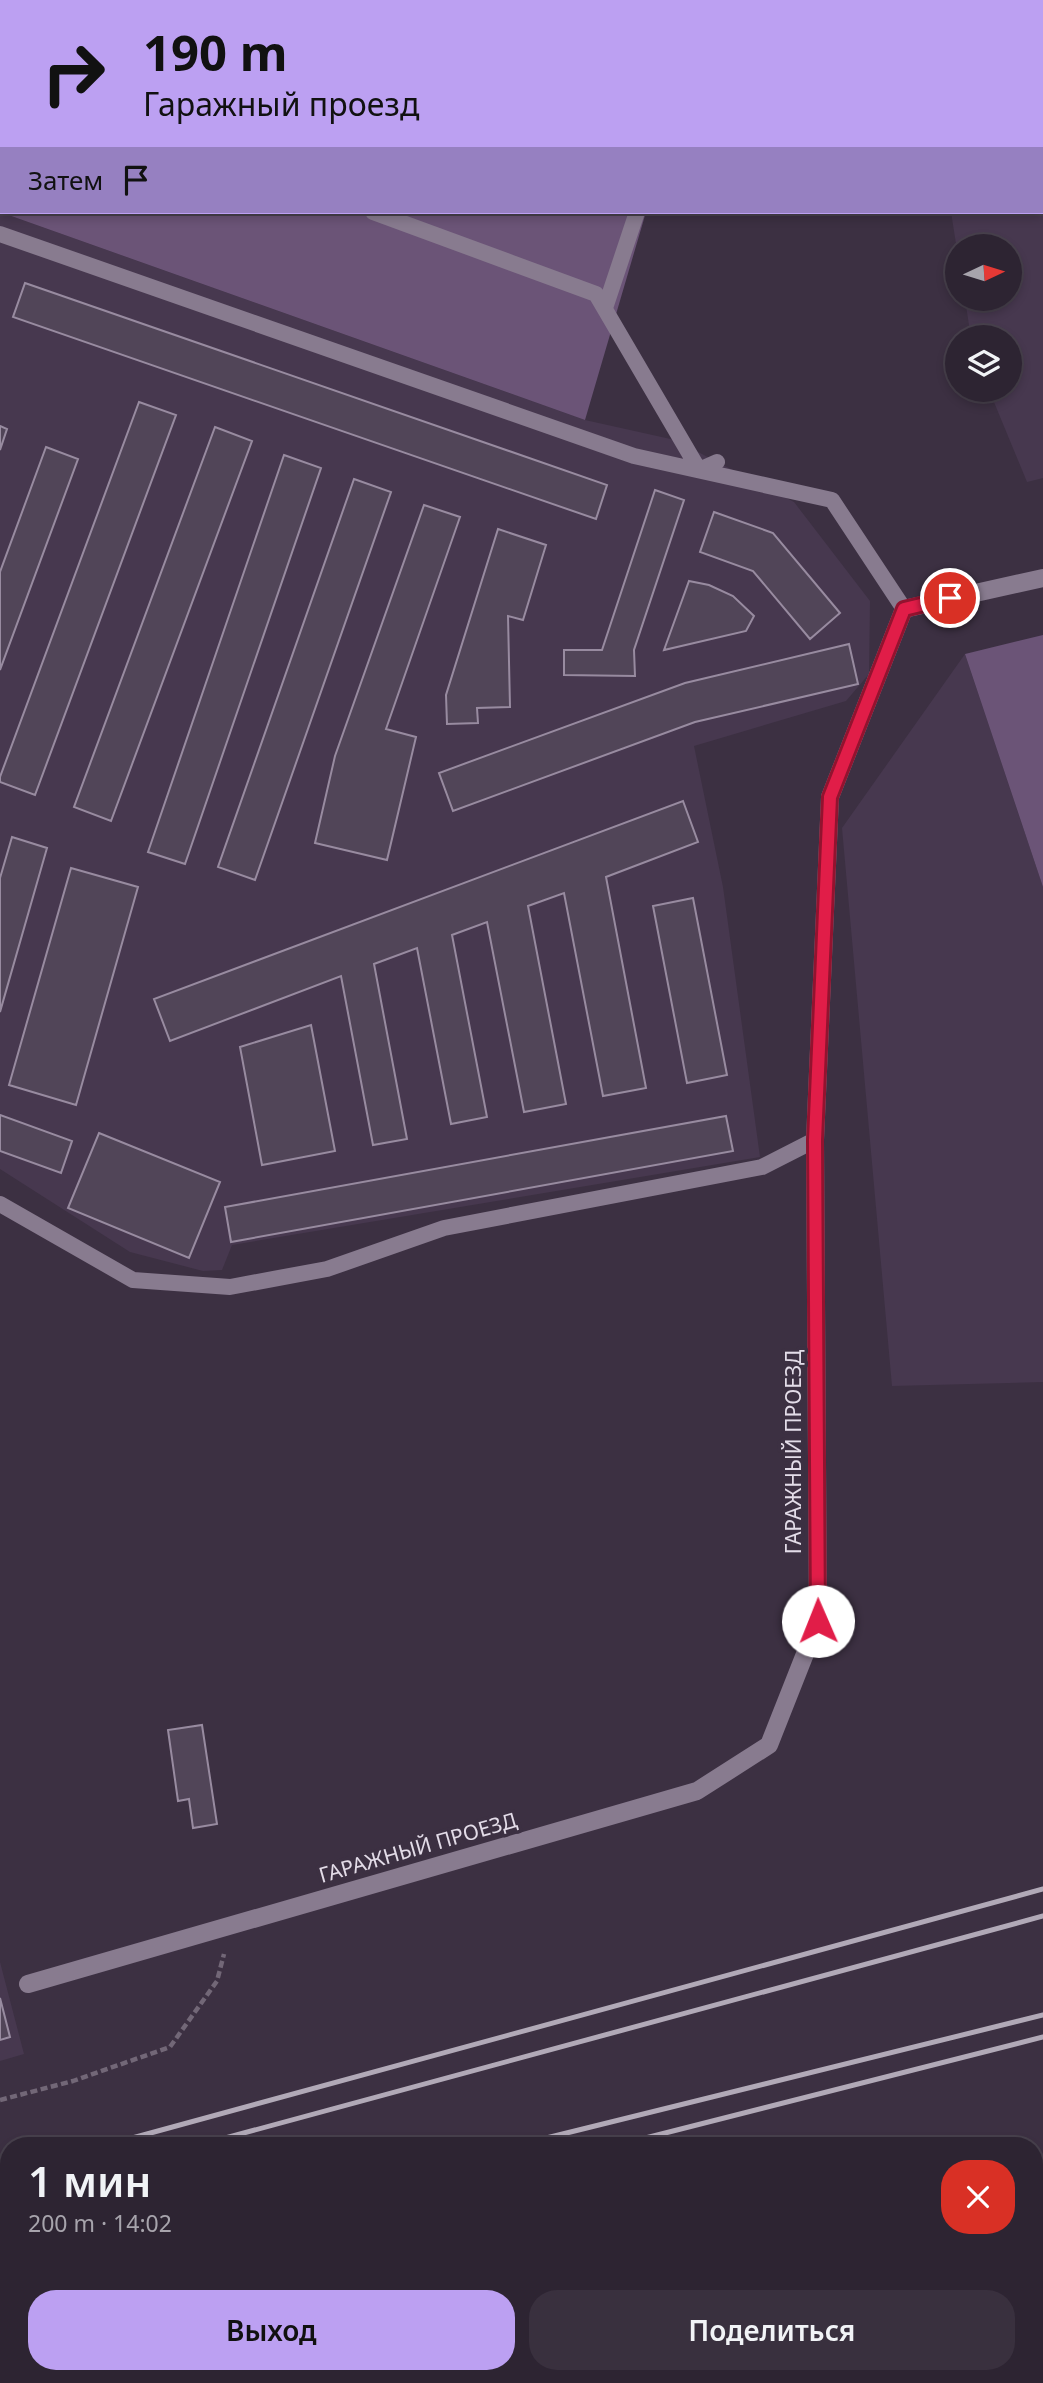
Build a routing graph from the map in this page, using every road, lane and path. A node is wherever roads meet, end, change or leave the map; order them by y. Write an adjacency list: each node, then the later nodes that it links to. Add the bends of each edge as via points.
1 (378, 214): 4 (lane, via 596,294)
2 (637, 214): 4 (lane)
3 (0, 234): 6 (lane, via 634,456)
4 (605, 308): 6 (lane)
5 (717, 462): 6 (lane)
6 (699, 470): 8 (lane, via 832,500)
7 (1043, 578): 8 (street)
8 (904, 609): 9 (street, ГАРАЖНЫЙ ПРОЕЗД, via 830,797)
9 (815, 1140): 10 (lane, via 762,1167 444,1228 327,1269 230,1287 133,1280); 11 (street, ГАРАЖНЫЙ ПРОЕЗД, via 818,1621 769,1745 697,1791)
10 (0, 1204)
11 (230, 1926): 12 (street, ГАРАЖНЫЙ ПРОЕЗД); 13 (path, via 217,1982 170,2047 73,2081)
12 (29, 1984)
13 (0, 2100)

